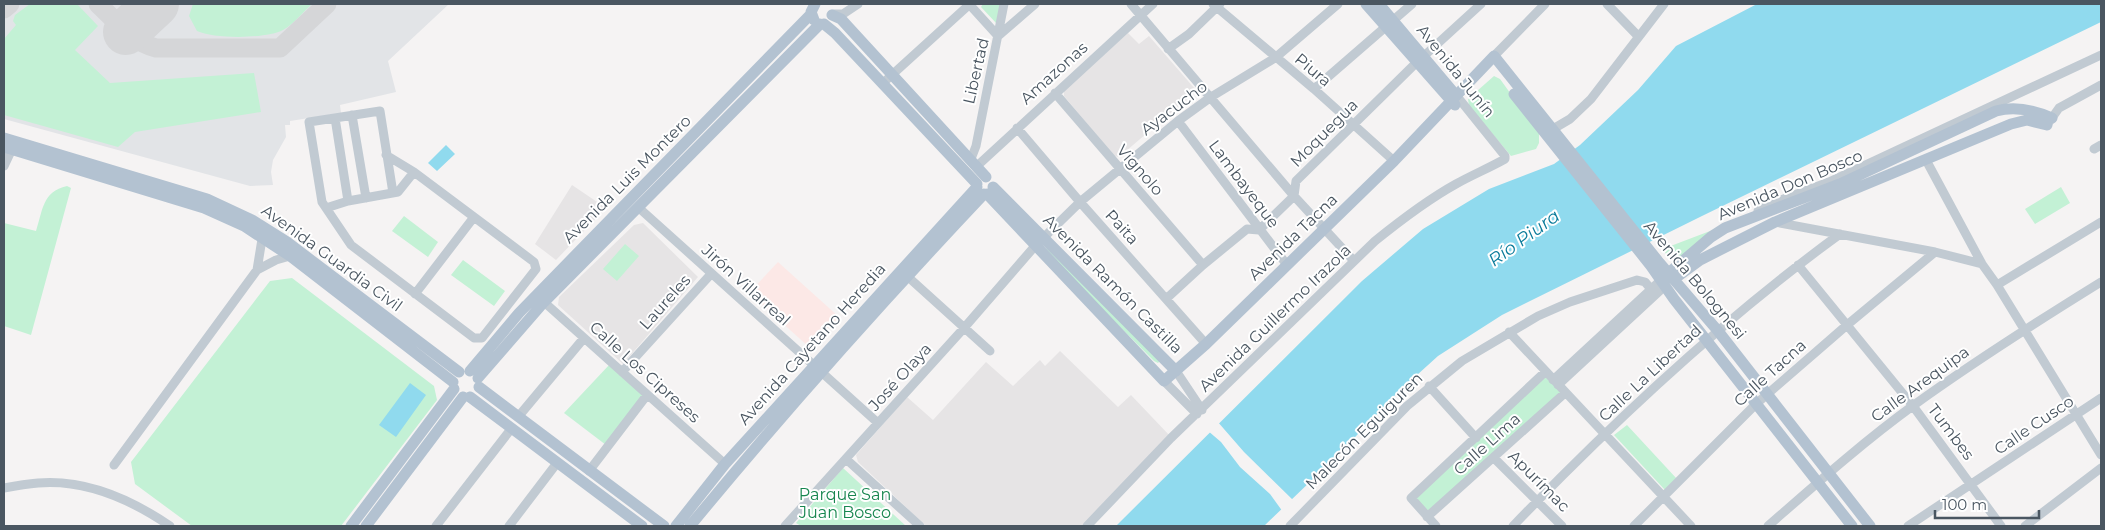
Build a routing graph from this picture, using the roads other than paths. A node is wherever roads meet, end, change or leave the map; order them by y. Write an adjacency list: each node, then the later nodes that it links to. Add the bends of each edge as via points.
1 (858, 4): 17 (street, via 843,14)
2 (969, 4): 21 (street); 30 (street)
3 (1004, 4): 21 (street)
4 (1035, 4): 21 (street, Libertad)
5 (1131, 4): 18 (street)
6 (1153, 4): 18 (street, Amazonas)
7 (1338, 4): 27 (street, Ayacucho)
8 (1366, 4): 19 (main road, Avenida Junín)
9 (1379, 4): 19 (main road, Avenida Junín)
10 (1412, 4): 19 (street)
11 (1481, 4): 29 (street, Moquegua)
12 (1545, 4): 28 (street, Avenida Tacna)
13 (1607, 4): 22 (street)
14 (1664, 4): 22 (street)
15 (1217, 5): 24 (street); 27 (street, Piura)
16 (811, 9): 20 (main road, Avenida Ramón Castilla, via 813,19); 23 (main road, Avenida Luis Montero)
17 (831, 11): 20 (main road, Avenida Luis Montero, via 829,21); 30 (main road, Avenida Ramón Castilla)
18 (1140, 15): 24 (street); 36 (street, Amazonas)
19 (1389, 23): 29 (main road, Avenida Junín); 35 (street)
20 (822, 24): 25 (main road, Avenida Luis Montero); 32 (main road, Avenida Ramón Castilla)
21 (998, 36): 52 (street, Libertad)
22 (1638, 36): 45 (street, via 1591,99)
23 (783, 43): 25 (main road); 31 (main road, Avenida Luis Montero)
24 (1168, 50): 37 (street)
25 (792, 52): 34 (main road, Avenida Luis Montero)
26 (2101, 55): 68 (street, via 1829,182 1770,204)
27 (1275, 58): 35 (street, Piura); 37 (street, Ayacucho)
28 (1494, 58): 38 (main road, Avenida Tacna); 45 (main road, Avenida Bolognesi)
29 (1420, 59): 38 (main road, Avenida Junín); 43 (street, Moquegua)
30 (892, 75): 32 (street); 52 (main road, Avenida Ramón Castilla)
31 (750, 77): 34 (main road); 92 (main road, Avenida Luis Montero)
32 (883, 83): 57 (main road, Avenida Ramón Castilla)
33 (2101, 85): 42 (street, via 2059,108)
34 (759, 86): 64 (main road, Avenida Luis Montero)
35 (1314, 89): 43 (street, Piura)
36 (1055, 93): 44 (street, Amazonas); 55 (street, Vignolo)
37 (1211, 97): 41 (street, Ayacucho); 59 (street)
38 (1455, 100): 49 (street, Avenida Junín); 51 (main road, Avenida Tacna, via 1444,107 1442,113)
39 (352, 115): 40 (street); 48 (street, via 380,111); 60 (street)
40 (335, 118): 61 (street); 63 (street, via 309,122 322,202)
41 (1178, 121): 55 (street, Ayacucho); 70 (street, Lambayeque)
42 (2050, 121): 50 (main road, Avenida Don Bosco, via 2022,121); 68 (main road, Avenida Don Bosco, via 2036,112 1996,111 1840,184)
43 (1354, 125): 51 (street, Piura); 59 (street, Moquegua, via 1296,181)
44 (1017, 128): 52 (street, Amazonas); 62 (street, Paita)
45 (1554, 135): 84 (main road, Avenida Bolognesi)
46 (4, 138): 54 (main road, Avenida Guardia Civil)
47 (8, 148): 53 (street); 54 (main road, Avenida Guardia Civil)
48 (386, 155): 56 (street); 58 (street)
49 (1506, 159): 76 (street, Avenida Guillermo Irazola, via 1456,183 1402,218)
50 (1926, 160): 66 (main road, Avenida Don Bosco); 77 (street)
51 (1394, 161): 69 (main road, Avenida Tacna)
52 (974, 162): 57 (main road, Avenida Ramón Castilla)
53 (4, 166)
54 (80, 166): 71 (main road, Avenida Guardia Civil, via 207,199 252,220)
55 (1119, 169): 62 (street, Ayacucho); 78 (street, Vignolo)
56 (414, 172): 58 (street, via 398,192); 65 (street)
57 (984, 187): 73 (main road, Avenida Ramón Castilla); 83 (main road, Avenida Cayetano Heredia); 102 (main road, Avenida Cayetano Heredia)
58 (392, 193): 60 (street)
59 (1294, 196): 69 (street); 70 (street, Moquegua)
60 (366, 198): 61 (street)
61 (348, 201): 63 (street)
62 (1080, 202): 73 (street, Ayacucho); 89 (street, Paita)
63 (326, 208): 88 (street, via 352,244)
64 (639, 208): 82 (street, Jirón Villarreal); 90 (main road, Avenida Luis Montero)
65 (474, 217): 88 (street); 91 (street, via 534,262 536,269)
66 (1775, 222): 72 (street); 84 (main road, Avenida Don Bosco)
67 (2101, 222): 86 (street)
68 (1736, 224): 84 (main road, Avenida Don Bosco, via 1710,237)
69 (1323, 229): 76 (street); 79 (main road, Avenida Tacna)
70 (1259, 230): 78 (street, Moquegua, via 1247,229); 79 (street, Lambayeque)
71 (263, 232): 75 (main road, Avenida Guardia Civil); 81 (street); 106 (main road, Avenida Guardia Civil, via 287,242)
72 (1840, 234): 74 (street); 80 (street, Calle La Libertad)
73 (1040, 242): 94 (street, José Olaya); 103 (main road, Avenida Ramón Castilla); 107 (main road, Avenida Ramón Castilla)
74 (1935, 252): 77 (street); 93 (street, Calle Tacna)
75 (290, 256): 81 (street); 109 (main road, Avenida Guardia Civil)
76 (1354, 261): 118 (street, Avenida Guillermo Irazola)
77 (1982, 264): 86 (street)
78 (1203, 265): 89 (street, Moquegua)
79 (1287, 265): 100 (main road, Avenida Tacna)
80 (1798, 265): 93 (street, Tumbes); 96 (street, Calle La Libertad)
81 (257, 270): 130 (street)
82 (711, 274): 102 (street, Jirón Villarreal); 104 (street, Laureles)
83 (907, 276): 94 (street); 102 (main road, Avenida Cayetano Heredia)
84 (1667, 280): 87 (street, Avenida Don Bosco); 96 (main road, Avenida Bolognesi); 99 (main road, Avenida Bolognesi); 108 (street, Avenida Don Bosco)
85 (2101, 282): 95 (street, Calle Arequipa)
86 (1997, 285): 95 (street)
87 (1651, 289): 97 (street, Malecón Eguiguren, via 1645,282 1637,280 1570,302); 108 (street, Avenida Don Bosco)
88 (415, 294): 91 (street, via 478,340)
89 (1166, 299): 100 (street, Paita)
90 (544, 302): 92 (main road, Avenida Luis Montero); 98 (street, Calle Los Cipreses)
91 (508, 304): 92 (street)
92 (523, 316): 106 (main road, Avenida Luis Montero)
93 (1847, 325): 113 (street, Calle Tacna); 117 (street, Tumbes)
94 (964, 328): 101 (street); 121 (street, José Olaya)
95 (2024, 329): 117 (street, Calle Arequipa); 119 (street)
96 (1718, 330): 99 (street, Calle La Libertad); 113 (main road, Avenida Bolognesi)
97 (1509, 332): 105 (street); 110 (street, Malecón Eguiguren)
98 (584, 338): 104 (street, Calle Los Cipreses); 120 (street)
99 (1707, 340): 116 (main road, Avenida Bolognesi); 123 (street, Calle La Libertad)
100 (1206, 344): 103 (main road, Avenida Tacna)
101 (990, 351)
102 (817, 370): 121 (street, Jirón Villarreal); 129 (main road, Avenida Cayetano Heredia); 151 (main road, Avenida Cayetano Heredia)
103 (1176, 371): 107 (main road, Avenida Tacna); 118 (street, Avenida Ramón Castilla)
104 (622, 372): 112 (street, Calle Los Cipreses)
105 (1545, 372): 108 (street); 124 (street, Calle Lima)
106 (472, 377): 109 (main road); 114 (main road, via 478,391); 120 (main road, Avenida Guardia Civil)
107 (1164, 381): 118 (street, Avenida Ramón Castilla)
108 (1556, 383): 111 (street)
109 (453, 386): 114 (main road, Avenida Guardia Civil); 144 (main road)
110 (1429, 386): 124 (street); 154 (street, Malecón Eguiguren)
111 (1566, 393): 123 (street); 126 (street, Calle Lima)
112 (647, 395): 129 (street, Calle Los Cipreses); 132 (street)
113 (1768, 395): 116 (street, Calle Tacna); 133 (main road, Avenida Bolognesi)
114 (467, 397): 122 (main road); 145 (main road)
115 (2101, 398): 119 (street, Calle Cusco)
116 (1756, 404): 134 (main road, Avenida Bolognesi); 137 (street, Calle Tacna)
117 (1913, 406): 133 (street, Calle Arequipa); 135 (street, Tumbes)
118 (1200, 412): 153 (street, Avenida Guillermo Irazola)
119 (2076, 415): 125 (street); 135 (street, Calle Cusco)
120 (518, 417): 132 (main road, Avenida Guardia Civil)
121 (878, 423): 127 (street, José Olaya)
122 (511, 429): 128 (main road); 146 (street)
123 (1605, 434): 137 (street); 139 (street, Calle La Libertad)
124 (1476, 438): 141 (street, Calle Lima, via 1411,498)
125 (2101, 455)
126 (1494, 458): 139 (street, Apurímac); 141 (street, Calle Lima)
127 (846, 459): 142 (street, José Olaya); 152 (street)
128 (557, 463): 140 (main road); 147 (street)
129 (725, 464): 150 (main road, Avenida Cayetano Heredia)
130 (114, 465)
131 (2101, 468): 165 (street)
132 (589, 471): 138 (main road, Avenida Guardia Civil)
133 (1828, 473): 134 (street, Calle Arequipa); 162 (main road, Avenida Bolognesi)
134 (1817, 483): 160 (street, Calle Arequipa); 161 (main road, Avenida Bolognesi)
135 (1972, 484): 163 (street, Calle Cusco); 164 (street, Tumbes)
136 (4, 488): 143 (street, via 40,483 82,487 114,495)
137 (1664, 497): 158 (street, Calle Tacna); 159 (street)
138 (629, 500): 140 (main road); 149 (main road, Avenida Guardia Civil)
139 (1537, 501): 156 (street, Calle La Libertad); 157 (street, Apurímac)
140 (621, 511): 148 (main road)
141 (1427, 517): 155 (street)
142 (788, 525)
143 (170, 526)
144 (351, 526)
145 (366, 526)
146 (436, 526)
147 (511, 526)
148 (642, 526)
149 (664, 526)
150 (676, 526)
151 (690, 526)
152 (920, 526)
153 (1087, 526)
154 (1290, 526)
155 (1436, 526)
156 (1513, 526)
157 (1562, 526)
158 (1634, 526)
159 (1691, 526)
160 (1768, 526)
161 (1852, 526)
162 (1870, 526)
163 (1908, 526)
164 (2001, 526)
165 (2025, 526)

